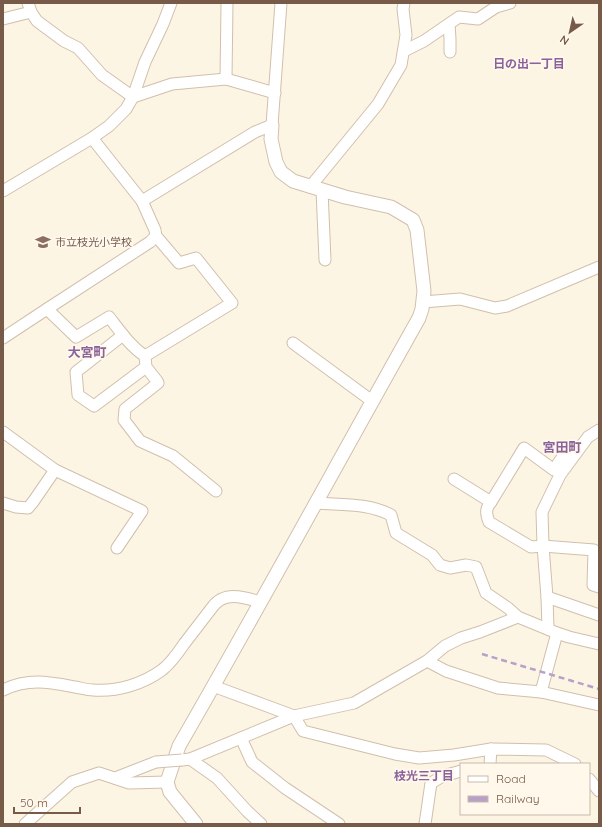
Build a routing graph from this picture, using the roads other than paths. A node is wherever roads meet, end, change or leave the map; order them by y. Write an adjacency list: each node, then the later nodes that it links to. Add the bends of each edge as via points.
1 (171, 3): 13 (street)
2 (227, 3): 11 (street)
3 (282, 3): 12 (street)
4 (510, 3): 8 (street, via 496,7 478,19 459,18)
5 (401, 7): 9 (street, via 406,35)
6 (30, 8): 7 (street); 13 (street, via 37,20 64,41 78,48 102,74)
7 (3, 19)
8 (449, 24): 9 (street); 10 (street)
9 (404, 51): 16 (street, via 401,65 378,104)
10 (450, 52)
11 (226, 79): 12 (street); 13 (street, via 172,84)
12 (275, 93): 14 (street)
13 (133, 97): 15 (street, via 126,109)
14 (272, 125): 16 (street, via 271,139 281,172 293,181); 18 (street, via 255,132)
15 (92, 138): 17 (street); 18 (street)
16 (316, 189): 20 (street); 22 (street, via 391,206 413,220 417,230)
17 (3, 191)
18 (142, 201): 19 (street)
19 (156, 236): 23 (street); 27 (street, via 179,263 196,258 232,303)
20 (325, 260)
21 (599, 267): 22 (street, via 507,306 495,308 460,300)
22 (423, 302): 28 (street, via 419,318)
23 (47, 309): 24 (street, via 76,337 110,317); 25 (street)
24 (123, 335): 27 (street); 27 (street, via 76,372 78,395 94,406)
25 (3, 338)
26 (293, 343): 28 (street)
27 (145, 362): 34 (street, via 158,383 125,409 124,420 140,441 173,456)
28 (372, 401): 37 (street)
29 (599, 430): 31 (street, via 588,437)
30 (3, 432): 32 (street)
31 (580, 447): 35 (street, via 564,455 554,470 524,448); 38 (street, via 560,475 542,512)
32 (54, 470): 36 (street, via 28,508); 39 (street, via 142,511)
33 (454, 479): 35 (street)
34 (216, 491)
35 (490, 502): 38 (street, via 486,515 489,522 531,547)
36 (3, 503)
37 (316, 503): 42 (street); 44 (street, via 368,507 391,515 396,533 432,555 440,565 450,568 466,565 476,567 486,593)
38 (543, 546): 40 (street, via 594,550 593,585); 41 (street)
39 (117, 548)
40 (599, 587)
41 (547, 597): 43 (street); 45 (street)
42 (260, 602): 48 (street); 49 (street, via 230,596 222,599 214,605 163,669 136,684 94,690 32,682)
43 (599, 615)
44 (518, 617): 45 (street); 47 (street, via 460,638 445,646)
45 (552, 631): 46 (street); 50 (street)
46 (598, 642)
47 (427, 661): 50 (street, via 446,671 498,688); 52 (street, via 354,703)
48 (213, 686): 52 (street); 61 (street, via 179,746)
49 (3, 690)
50 (541, 692): 51 (street)
51 (599, 705)
52 (294, 716): 53 (street); 54 (street, via 303,731 395,754 419,758)
53 (241, 738): 55 (street); 66 (street, via 252,762 285,788)
54 (491, 749): 56 (street); 57 (street, via 546,750)
55 (186, 760): 59 (street, bridge, via 156,762); 65 (street, via 217,778)
56 (490, 763)
57 (574, 763)
58 (460, 771): 67 (street, via 430,783)
59 (115, 778): 61 (street, via 129,783); 63 (street, via 100,774 72,782)
60 (590, 780): 62 (street)
61 (167, 782): 64 (street, via 170,792)
62 (599, 791)
63 (25, 824)
64 (196, 824)
65 (261, 824)
66 (339, 824)
67 (425, 824)

